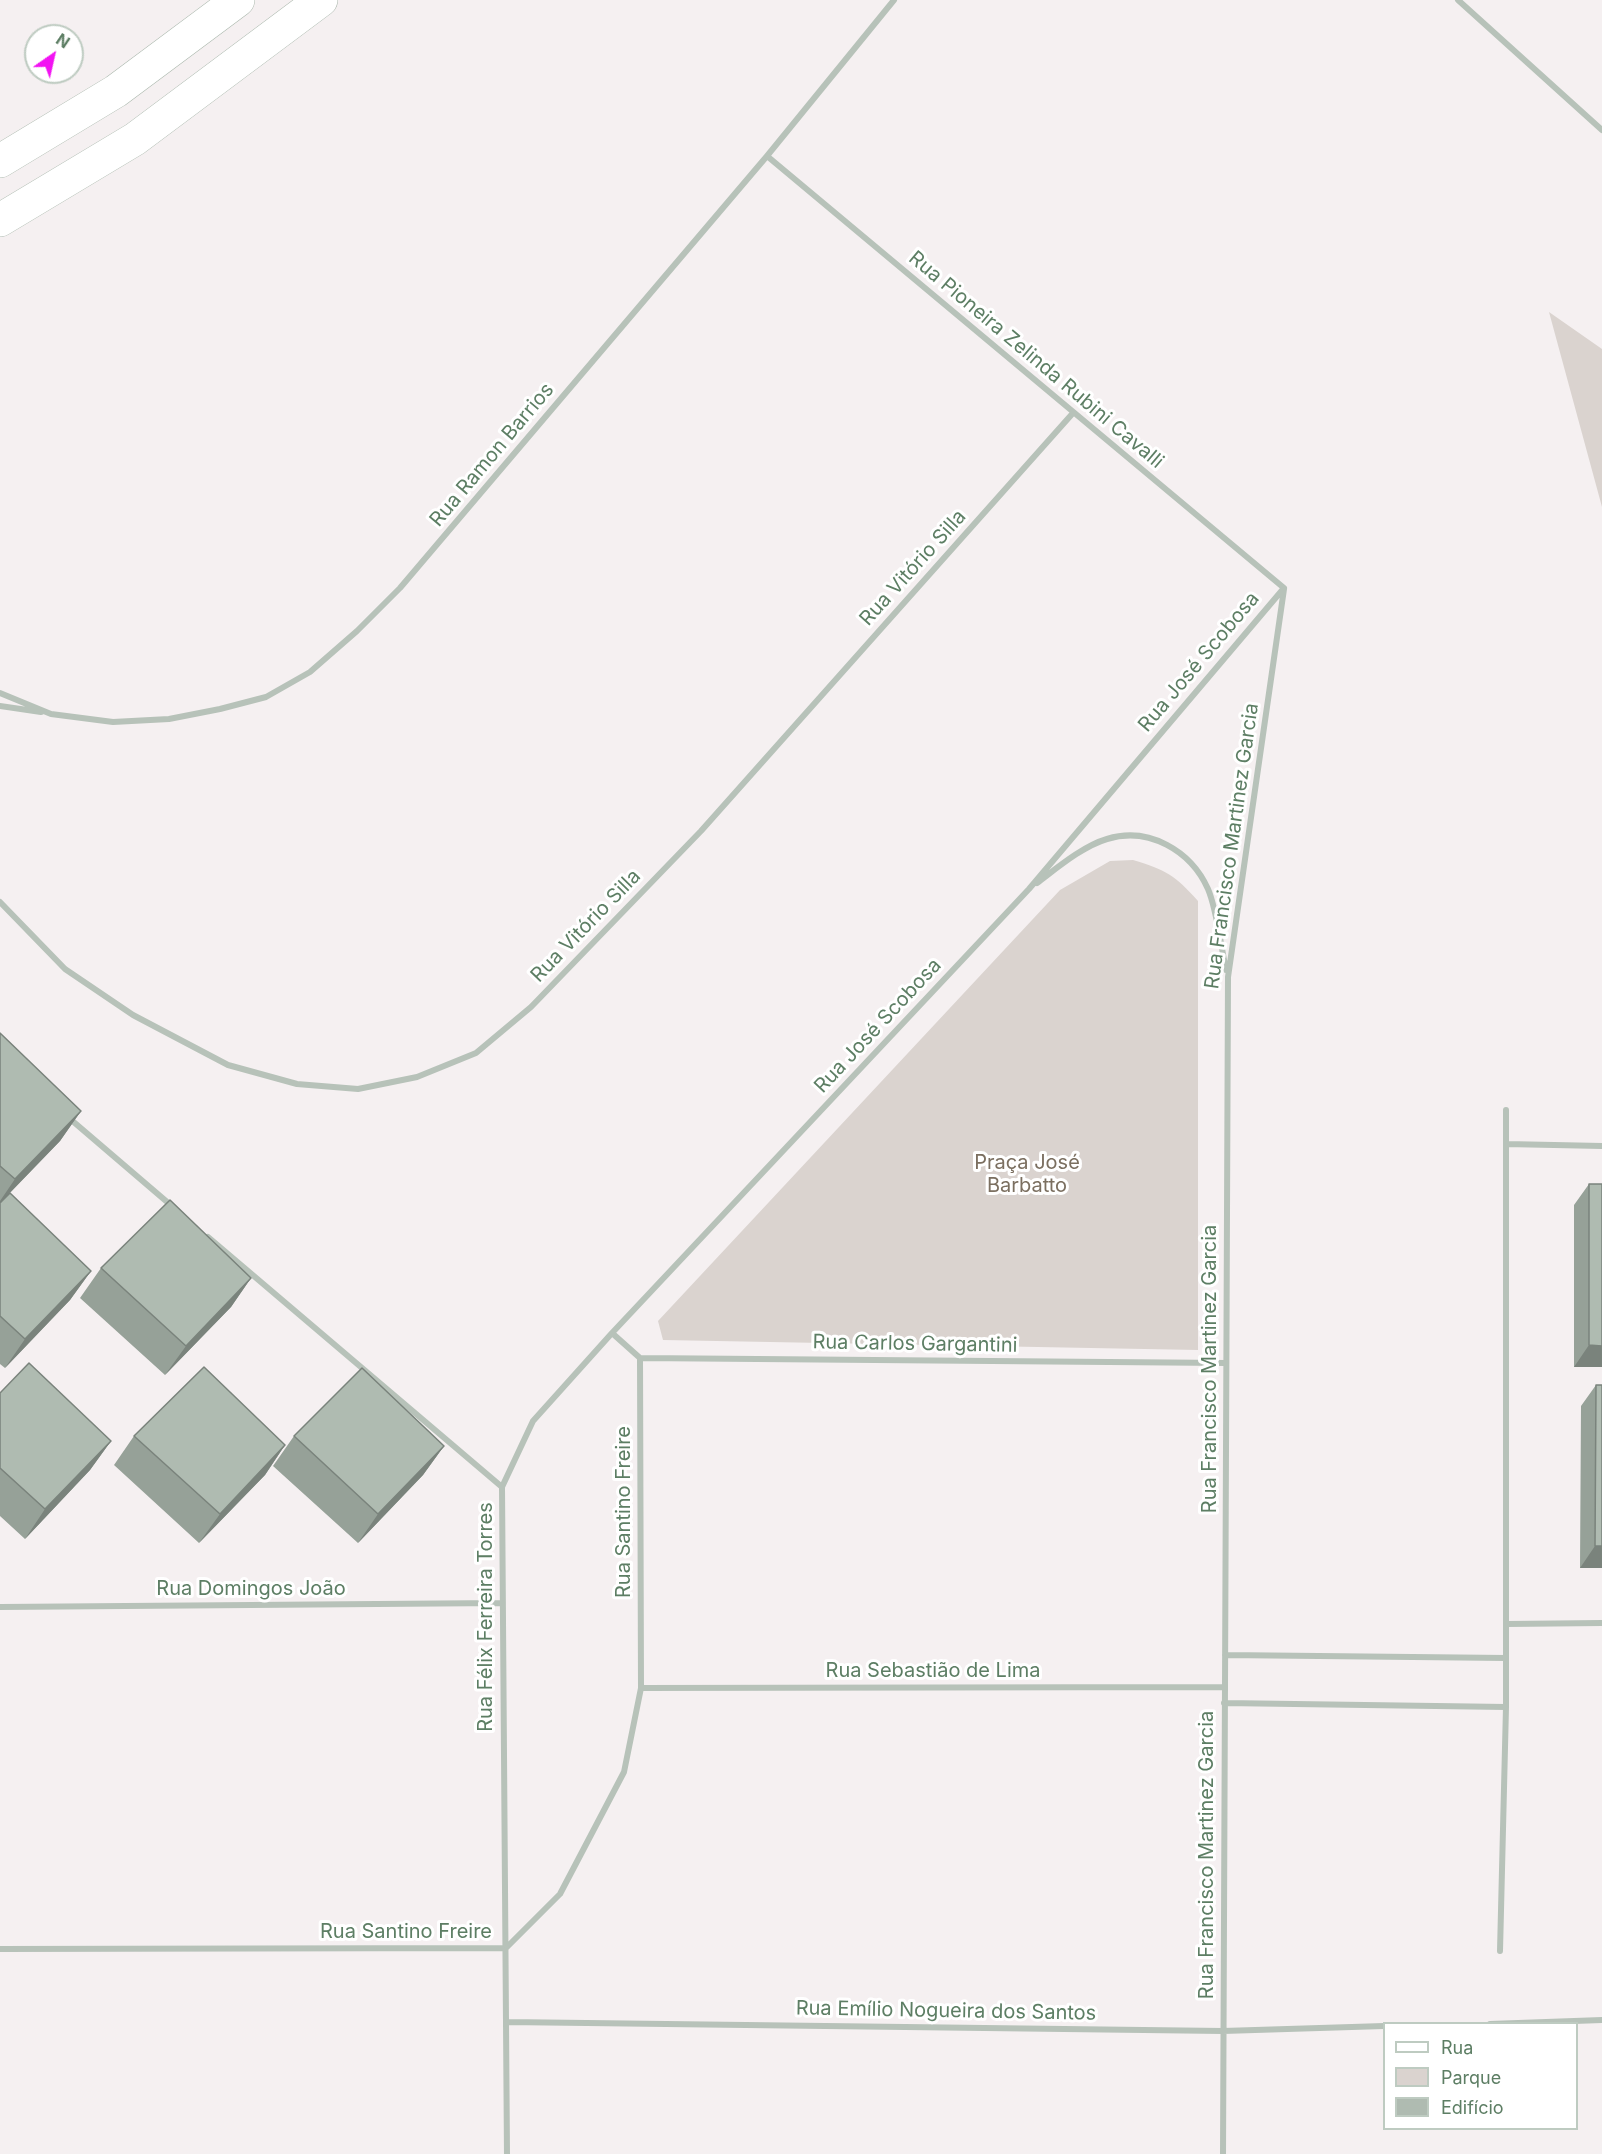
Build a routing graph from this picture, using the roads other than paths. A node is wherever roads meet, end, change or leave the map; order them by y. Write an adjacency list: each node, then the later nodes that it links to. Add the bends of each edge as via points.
1 (238, 0): 7 (main road, via 116,91)
2 (321, 0): 8 (main road, via 135,139)
3 (894, 0): 6 (street, Rua Ramon Barrios)
4 (1458, 0): 5 (street)
5 (1602, 130)
6 (767, 156): 9 (street, Rua Pioneira Zelinda Rubini Cavalli); 13 (street, Rua Ramon Barrios, via 400,588 310,672 266,697 169,719 112,722)
7 (0, 161)
8 (0, 220)
9 (1073, 413): 10 (street, Rua Pioneira Zelinda Rubini Cavalli); 15 (street, Rua Vitório Silla, via 701,831 531,1007 476,1053 417,1077 358,1089 297,1084 228,1065 134,1016 65,969)
10 (1284, 588): 14 (street, Rua José Scobosa); 16 (street, Rua Francisco Martinez Garcia)
11 (0, 693): 13 (street, Rua Ramon Barrios)
12 (0, 706): 13 (street)
13 (51, 714)
14 (1029, 889): 16 (street, via 1075,855 1107,839 1139,835 1167,844 1193,863 1208,890); 23 (street, Rua José Scobosa)
15 (0, 902)
16 (1228, 976): 25 (street, Rua Francisco Martinez Garcia)
17 (1506, 1110): 19 (street)
18 (64, 1114): 21 (street)
19 (1506, 1144): 20 (street); 30 (street)
20 (1602, 1146)
21 (183, 1215)
22 (201, 1230): 26 (street, Rua Félix Ferreira Torres)
23 (612, 1333): 24 (street); 26 (street, Rua José Scobosa, via 533,1421)
24 (640, 1358): 25 (street, Rua Carlos Gargantini); 34 (street, Rua Santino Freire)
25 (1226, 1363): 31 (street, Rua Francisco Martinez Garcia)
26 (502, 1487): 27 (street, Rua Félix Ferreira Torres)
27 (502, 1603): 28 (street, Rua Domingos João); 37 (street, Rua Félix Ferreira Torres)
28 (0, 1607)
29 (1602, 1623): 30 (street)
30 (1507, 1624): 32 (street)
31 (1224, 1655): 32 (street); 33 (street, Rua Francisco Martinez Garcia)
32 (1506, 1658): 36 (street)
33 (1225, 1687): 34 (street, Rua Sebastião de Lima); 35 (street, Rua Francisco Martinez Garcia)
34 (641, 1688): 37 (street, Rua Santino Freire, via 624,1772 560,1894)
35 (1224, 1703): 36 (street); 44 (street, Rua Francisco Martinez Garcia)
36 (1506, 1707): 39 (street)
37 (506, 1948): 38 (street, Rua Santino Freire); 41 (street, Rua Félix Ferreira Torres)
38 (0, 1949)
39 (1500, 1951)
40 (1602, 2020): 42 (street)
41 (507, 2022): 44 (street, Rua Emílio Nogueira dos Santos); 45 (street, Rua Félix Ferreira Torres)
42 (1546, 2022)
43 (1383, 2026): 44 (street, Rua Emílio Nogueira dos Santos)
44 (1223, 2031): 46 (street, Rua Francisco Martinez Garcia)
45 (507, 2154)
46 (1223, 2154)

